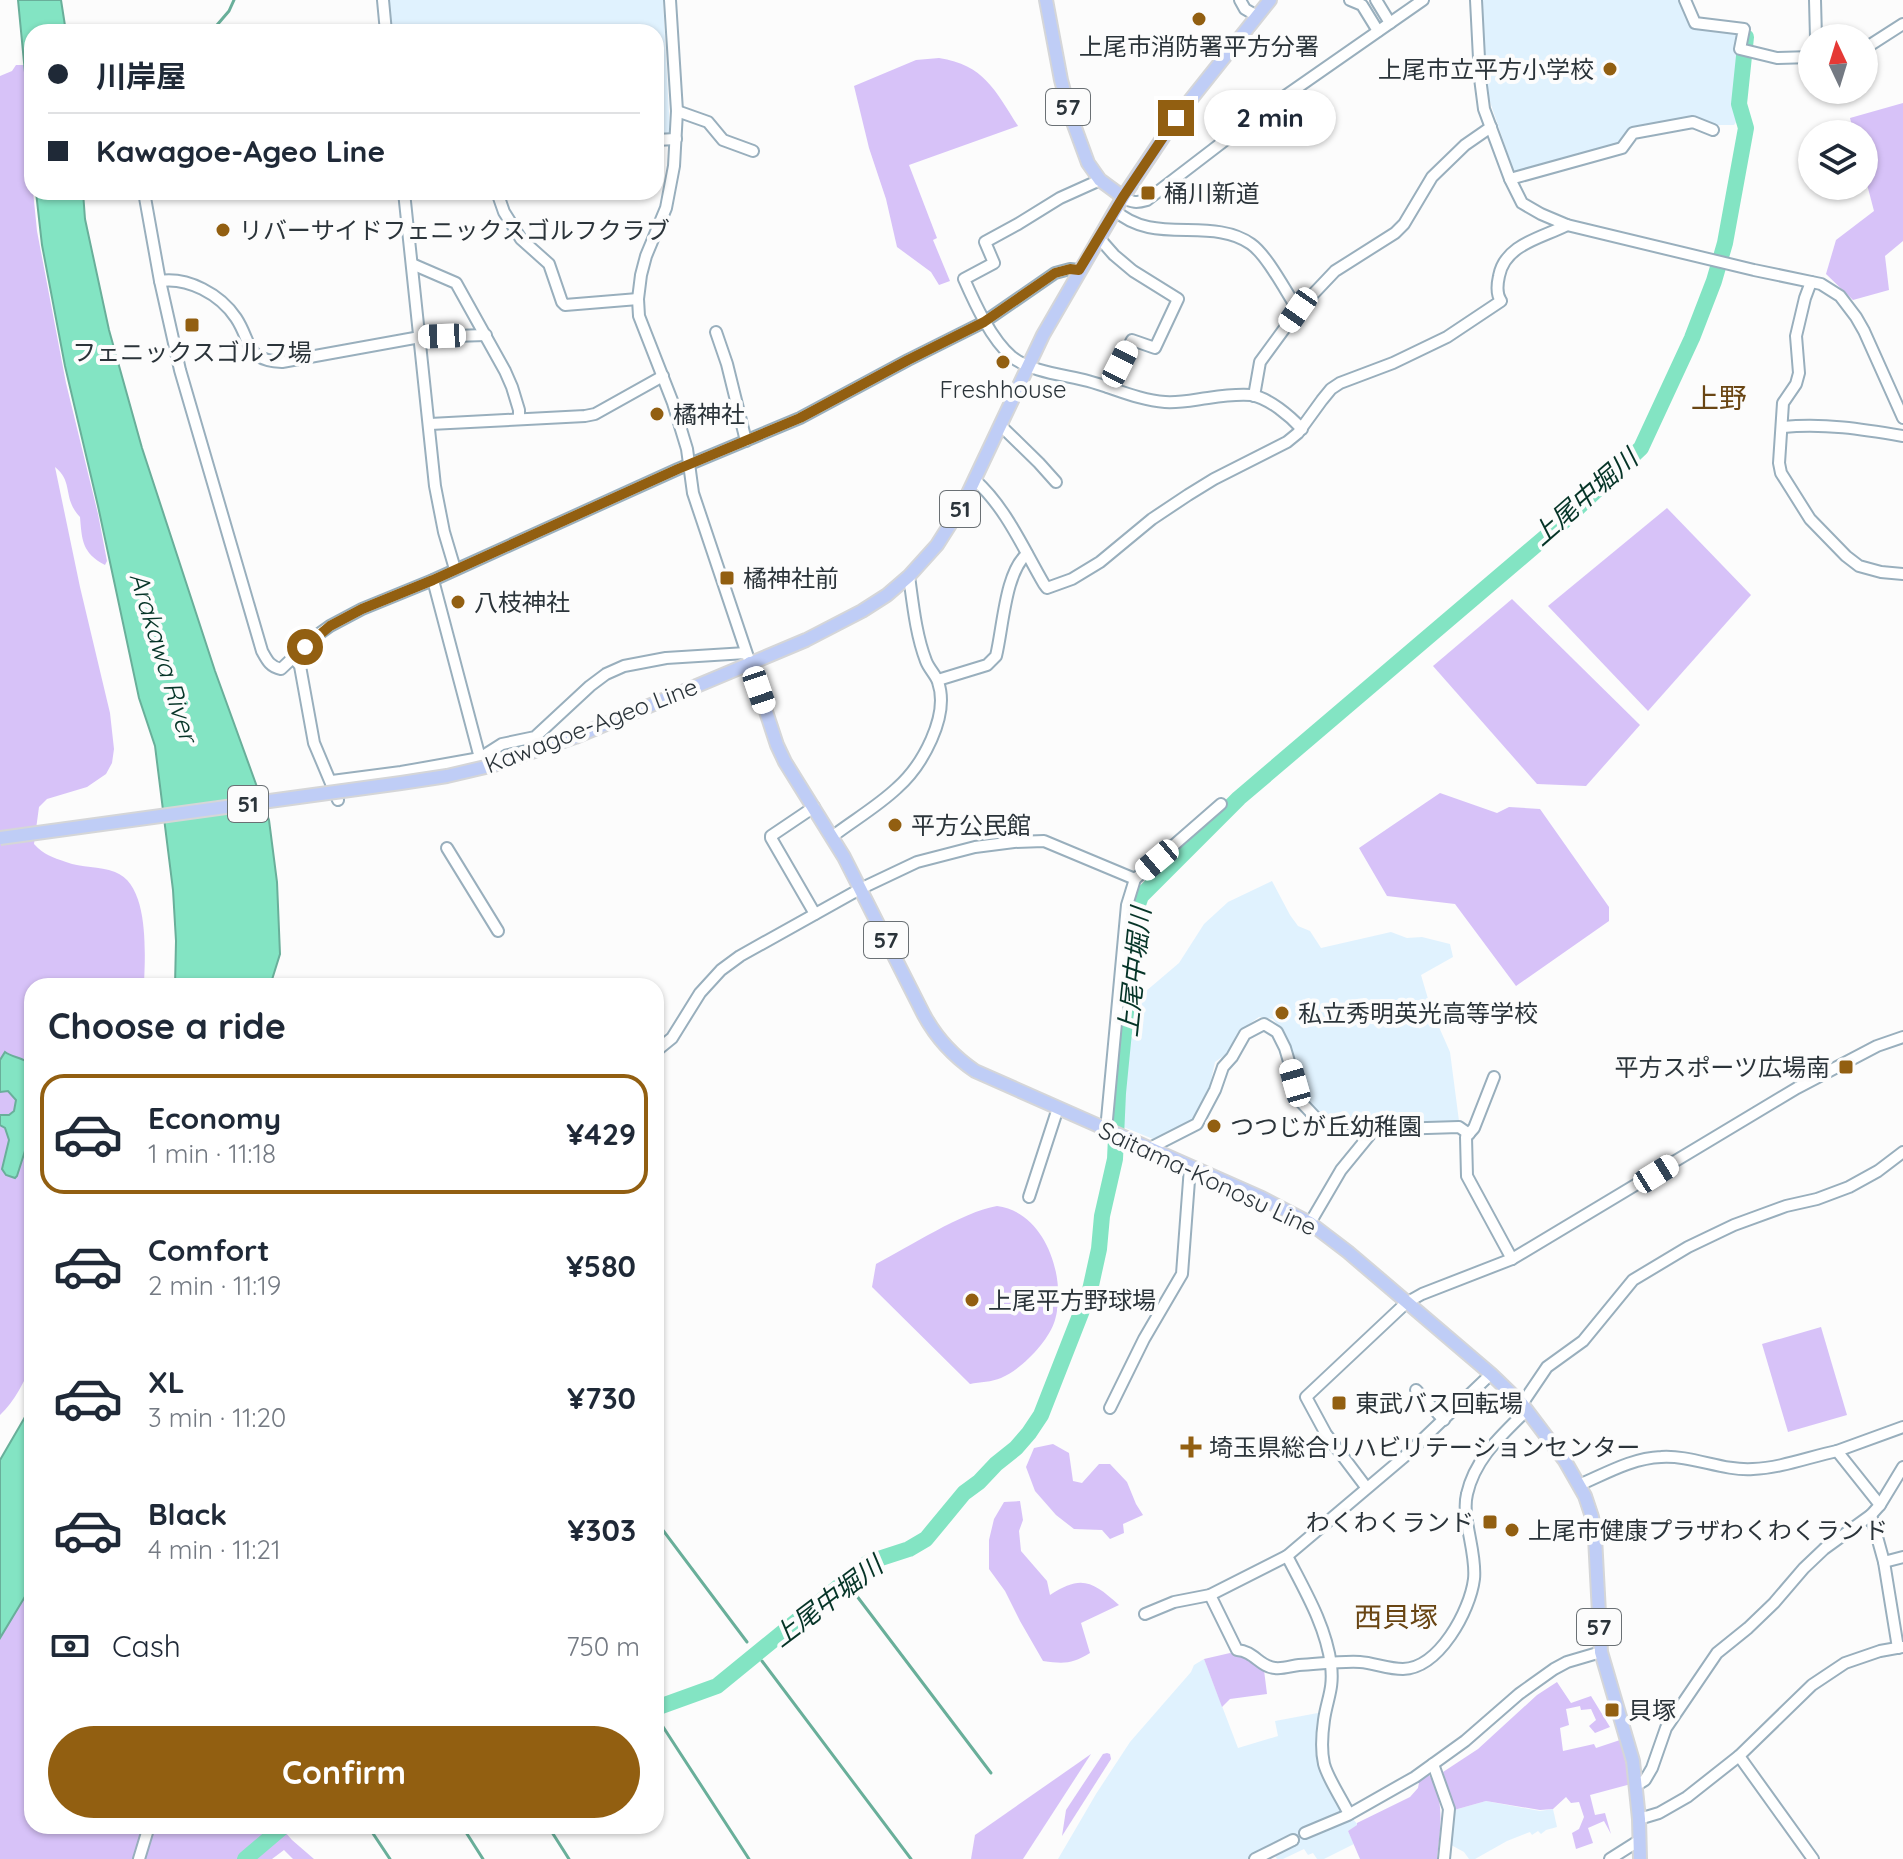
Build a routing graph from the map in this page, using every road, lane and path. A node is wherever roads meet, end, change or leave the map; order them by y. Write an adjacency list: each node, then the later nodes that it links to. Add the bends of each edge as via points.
1 (383, 0): 14 (street)
2 (670, 0): 20 (street)
3 (1046, 0): 27 (main road, 57, via 1070,114)
4 (1240, 0): 12 (street)
5 (1270, 0): 12 (main road, Kawagoe-Ageo Line / 51)
6 (1350, 0): 17 (street, via 1362,5)
7 (1376, 0): 13 (street)
8 (1423, 0): 13 (street)
9 (1476, 0): 21 (street, via 1482,95)
10 (1685, 0): 19 (street, via 1695,23 1744,29 1740,49)
11 (1815, 0): 15 (street)
12 (1257, 16): 28 (main road, Kawagoe-Ageo Line / 51, via 1176,118)
13 (1390, 23): 17 (street)
14 (385, 24)
15 (1816, 24)
16 (1903, 24): 18 (street)
17 (1378, 31): 28 (street, via 1147,200 1130,202)
18 (1878, 40)
19 (1798, 57)
20 (677, 111): 23 (street); 25 (street, via 708,122 723,140)
21 (1491, 127): 26 (street); 40 (street, via 1441,167 1395,233 1335,271)
22 (1713, 130): 26 (street, via 1693,122 1633,133 1622,148)
23 (676, 139): 24 (street); 39 (street, via 666,208 646,256)
24 (664, 140)
25 (753, 151)
26 (1510, 179): 33 (street, via 1522,203)
27 (1100, 180): 28 (main road, 57); 41 (street, via 985,242 994,263 964,279)
28 (1123, 197): 32 (main road, Kawagoe-Ageo Line / 51)
29 (145, 200): 37 (street)
30 (405, 200): 35 (street)
31 (500, 200): 39 (street, via 521,239 549,264 565,305)
32 (1115, 210): 34 (main road, Kawagoe-Ageo Line / 51); 40 (street, via 1137,224 1225,234 1249,242)
33 (1567, 225): 38 (street); 54 (street, via 1511,252 1499,273 1501,301 1447,337 1340,383)
34 (1099, 238): 36 (main road, Kawagoe-Ageo Line / 51); 47 (street, via 1133,271 1178,299 1155,348 1132,340)
35 (412, 264): 43 (street, via 456,283); 44 (street)
36 (1079, 270): 41 (street, via 1055,273); 45 (main road, Kawagoe-Ageo Line / 51)
37 (160, 281): 44 (street, via 185,281 211,294 233,313 249,346 265,360 282,362); 65 (street, via 180,370 262,651 274,668 281,669)
38 (1811, 282): 49 (street, via 1840,296 1851,310); 53 (street, via 1796,336 1799,373 1783,403)
39 (638, 299): 46 (street, via 639,316)
40 (1298, 310): 48 (street, via 1260,362)
41 (984, 322): 45 (street, via 1012,357); 56 (street, via 817,410)
42 (716, 332): 56 (street)
43 (486, 335): 44 (street); 50 (street, via 512,387)
44 (420, 337): 51 (street)
45 (1028, 365): 47 (street); 52 (main road, Kawagoe-Ageo Line / 51)
46 (663, 376): 50 (street, via 595,414); 57 (street)
47 (1108, 387): 48 (street, via 1164,402)
48 (1254, 396): 54 (street)
49 (1903, 418)
50 (519, 419): 51 (street)
51 (430, 424): 61 (street, via 435,486)
52 (1000, 425): 58 (main road, Kawagoe-Ageo Line / 51); 59 (street)
53 (1783, 427): 55 (street, via 1848,426); 62 (street, via 1781,473 1810,519 1859,566)
54 (1302, 429): 60 (street, via 1188,495 1072,579 1047,588)
55 (1903, 436)
56 (746, 441): 57 (street)
57 (690, 464): 61 (street); 66 (street, via 693,493)
58 (975, 480): 60 (street); 63 (main road, Kawagoe-Ageo Line / 51, via 949,529)
59 (1056, 482)
60 (1027, 554): 67 (street, via 1010,580 996,656 987,665)
61 (455, 569): 64 (street)
62 (1903, 574)
63 (909, 576): 66 (main road, Kawagoe-Ageo Line / 51, via 835,626); 67 (street, via 924,657)
64 (433, 580): 65 (street, via 333,624); 68 (street)
65 (294, 658): 69 (street, via 300,666 314,743)
66 (748, 658): 68 (street, via 666,658 613,670 535,737 502,744); 72 (main road, Saitama-Konosu Line / 57, via 777,745); 74 (main road, Kawagoe-Ageo Line / 51, bridge, via 575,737 494,765 401,783)
67 (938, 680): 73 (street, via 940,717 915,767 898,787)
68 (480, 758): 69 (street)
69 (332, 781): 70 (street)
70 (338, 800)
71 (1221, 804): 76 (street)
72 (814, 807): 73 (main road, Saitama-Konosu Line / 57); 78 (street, via 771,838)
73 (833, 836): 77 (main road, Saitama-Konosu Line / 57)
74 (0, 838)
75 (447, 848): 79 (street)
76 (1135, 879): 77 (street, via 1044,841 1029,841 975,847 917,862); 85 (street, via 1127,905)
77 (860, 889): 78 (street); 83 (main road, Saitama-Konosu Line / 57, via 924,1015 947,1048 975,1071)
78 (815, 914): 81 (street, via 721,970)
79 (498, 931)
80 (1903, 1037): 92 (street, via 1797,1088)
81 (664, 1044)
82 (1494, 1077): 86 (street)
83 (1058, 1108): 85 (main road, Saitama-Konosu Line / 57); 90 (street)
84 (1377, 1126): 86 (street, via 1459,1127); 87 (street, via 1318,1120 1301,1102 1277,1032 1264,1024 1245,1034 1197,1124); 91 (street, via 1341,1170)
85 (1113, 1133): 87 (main road, Saitama-Konosu Line / 57)
86 (1469, 1134): 92 (street, via 1467,1176)
87 (1148, 1149): 89 (main road, Saitama-Konosu Line / 57)
88 (1903, 1152): 96 (street, via 1849,1187 1734,1225 1633,1280 1583,1341 1547,1367)
89 (1190, 1167): 91 (main road, Saitama-Konosu Line / 57); 97 (street, via 1182,1274)
90 (1029, 1197)
91 (1310, 1223): 93 (main road, Saitama-Konosu Line / 57)
92 (1512, 1259): 93 (street)
93 (1406, 1303): 94 (main road, Saitama-Konosu Line / 57); 103 (street, via 1306,1397)
94 (1491, 1374): 96 (main road, Saitama-Konosu Line / 57); 98 (street)
95 (1416, 1390): 98 (street)
96 (1524, 1407): 102 (main road, Saitama-Konosu Line / 57); 113 (street, via 1471,1479 1466,1500 1474,1578 1459,1620 1439,1651 1405,1669 1362,1662)
97 (1110, 1408)
98 (1444, 1420): 103 (street)
99 (1903, 1427): 100 (street)
100 (1837, 1451): 102 (street, via 1750,1470 1645,1459); 104 (street)
101 (1903, 1467): 104 (street)
102 (1579, 1485): 112 (main road, Saitama-Konosu Line / 57, via 1595,1537)
103 (1366, 1487): 106 (street)
104 (1880, 1505): 105 (street)
105 (1871, 1515): 108 (street); 116 (street, via 1824,1549 1717,1653 1666,1728 1652,1768)
106 (1287, 1556): 109 (street); 113 (street, via 1314,1607)
107 (1903, 1557): 108 (street)
108 (1884, 1562): 111 (street)
109 (1210, 1595): 110 (street); 113 (street, via 1237,1650 1272,1668)
110 (1145, 1614)
111 (1900, 1647): 114 (street, via 1845,1663 1812,1685)
112 (1601, 1652): 115 (street, via 1567,1662 1538,1679); 116 (main road, Saitama-Konosu Line / 57)
113 (1331, 1664): 117 (street, via 1324,1765)
114 (1739, 1756): 118 (street, via 1687,1797); 128 (street)
115 (1433, 1764): 117 (street); 125 (street, via 1449,1809)
116 (1637, 1785): 118 (main road, Saitama-Konosu Line / 57)
117 (1349, 1814): 119 (street)
118 (1639, 1819): 122 (main road, Saitama-Konosu Line / 57)
119 (1305, 1833)
120 (147, 1834): 123 (street)
121 (1293, 1840): 124 (street)
122 (1640, 1840): 126 (street); 127 (main road, Saitama-Konosu Line / 57)
123 (139, 1859)
124 (1255, 1859)
125 (1444, 1859)
126 (1610, 1859)
127 (1640, 1859)
128 (1813, 1859)

